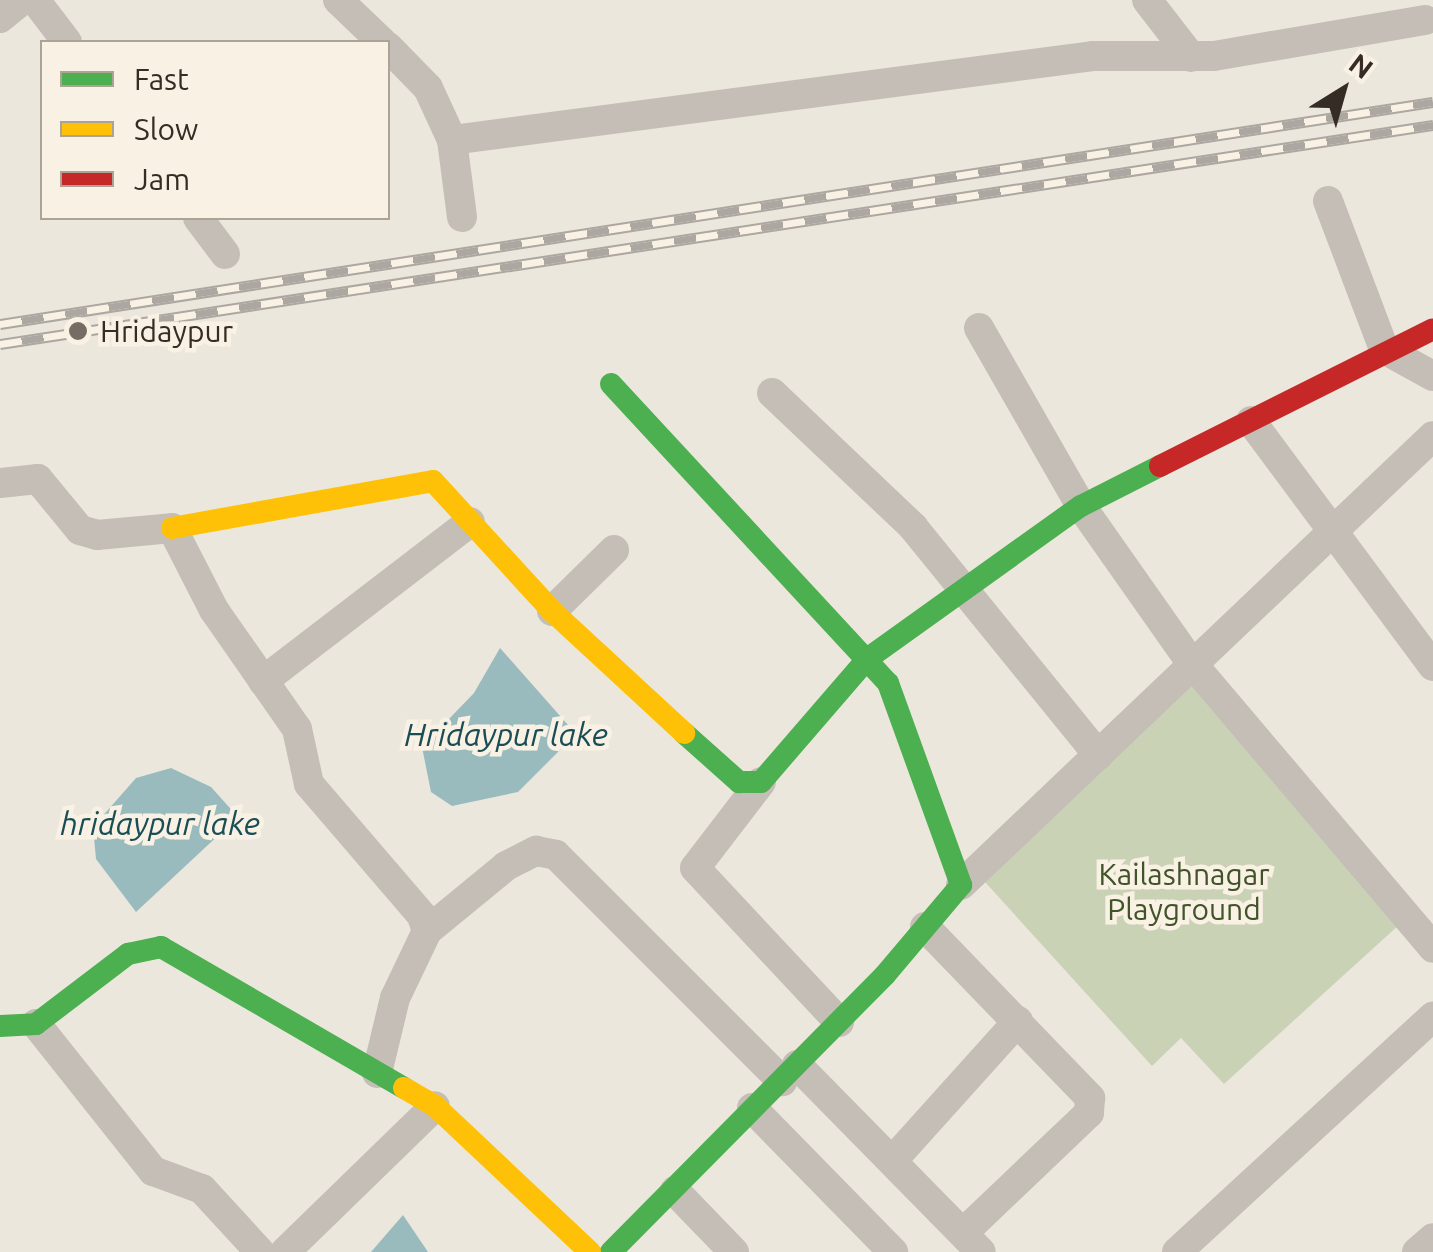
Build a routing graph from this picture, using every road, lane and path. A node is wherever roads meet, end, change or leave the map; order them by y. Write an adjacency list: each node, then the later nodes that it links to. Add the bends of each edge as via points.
1 (22, 0): 6 (street)
2 (35, 0): 7 (street)
3 (338, 0): 8 (street)
4 (1147, 0): 10 (street)
5 (1409, 0): 10 (street, via 1424,20)
6 (0, 18)
7 (65, 40)
8 (380, 40)
9 (390, 50): 11 (street, via 428,88)
10 (1190, 57): 11 (street, via 1093,56 906,77)
11 (452, 140): 13 (street)
12 (1328, 200): 18 (street)
13 (462, 217)
14 (200, 220): 15 (street)
15 (225, 254)
16 (979, 328): 25 (street)
17 (1433, 329): 18 (street)
18 (1384, 349): 19 (street); 22 (street)
19 (1433, 376)
20 (611, 384): 32 (street)
21 (772, 394): 30 (street)
22 (1251, 421): 25 (street); 28 (street)
23 (1433, 436): 28 (street)
24 (0, 483): 27 (street, via 38,479 80,530 97,535)
25 (1080, 506): 30 (street); 33 (street)
26 (470, 522): 27 (street, via 433,481 410,479); 31 (street); 35 (street)
27 (172, 528): 35 (street)
28 (1326, 528): 33 (street); 34 (street)
29 (614, 550): 31 (street)
30 (967, 591): 32 (street); 36 (street)
31 (552, 611): 37 (street, via 739,782)
32 (867, 658): 37 (street); 38 (street, via 904,706)
33 (1190, 660): 36 (street); 41 (street)
34 (1433, 666)
35 (263, 681): 40 (street, via 297,729 310,784)
36 (1098, 755): 38 (street)
37 (761, 782): 44 (street, via 695,868)
38 (960, 885): 39 (street)
39 (926, 926): 43 (street); 44 (street)
40 (427, 930): 47 (street, via 395,998); 48 (street, via 506,866 536,851 556,855)
41 (1433, 948)
42 (1433, 1017): 61 (street)
43 (1018, 1021): 51 (street); 54 (street, via 1082,1085 1089,1113)
44 (839, 1022): 48 (street)
45 (36, 1024): 46 (street); 47 (street, via 128,954 161,947); 55 (street, via 154,1170 202,1188)
46 (0, 1026)
47 (377, 1072): 49 (street)
48 (790, 1073): 50 (street); 51 (street)
49 (435, 1106): 56 (street); 57 (street)
50 (752, 1108): 52 (street); 60 (street)
51 (893, 1160): 54 (street)
52 (675, 1191): 58 (street); 59 (street)
53 (1433, 1238): 62 (street)
54 (972, 1242)
55 (260, 1252)
56 (285, 1252)
57 (590, 1252)
58 (611, 1252)
59 (734, 1252)
60 (893, 1252)
61 (1178, 1252)
62 (1417, 1252)

